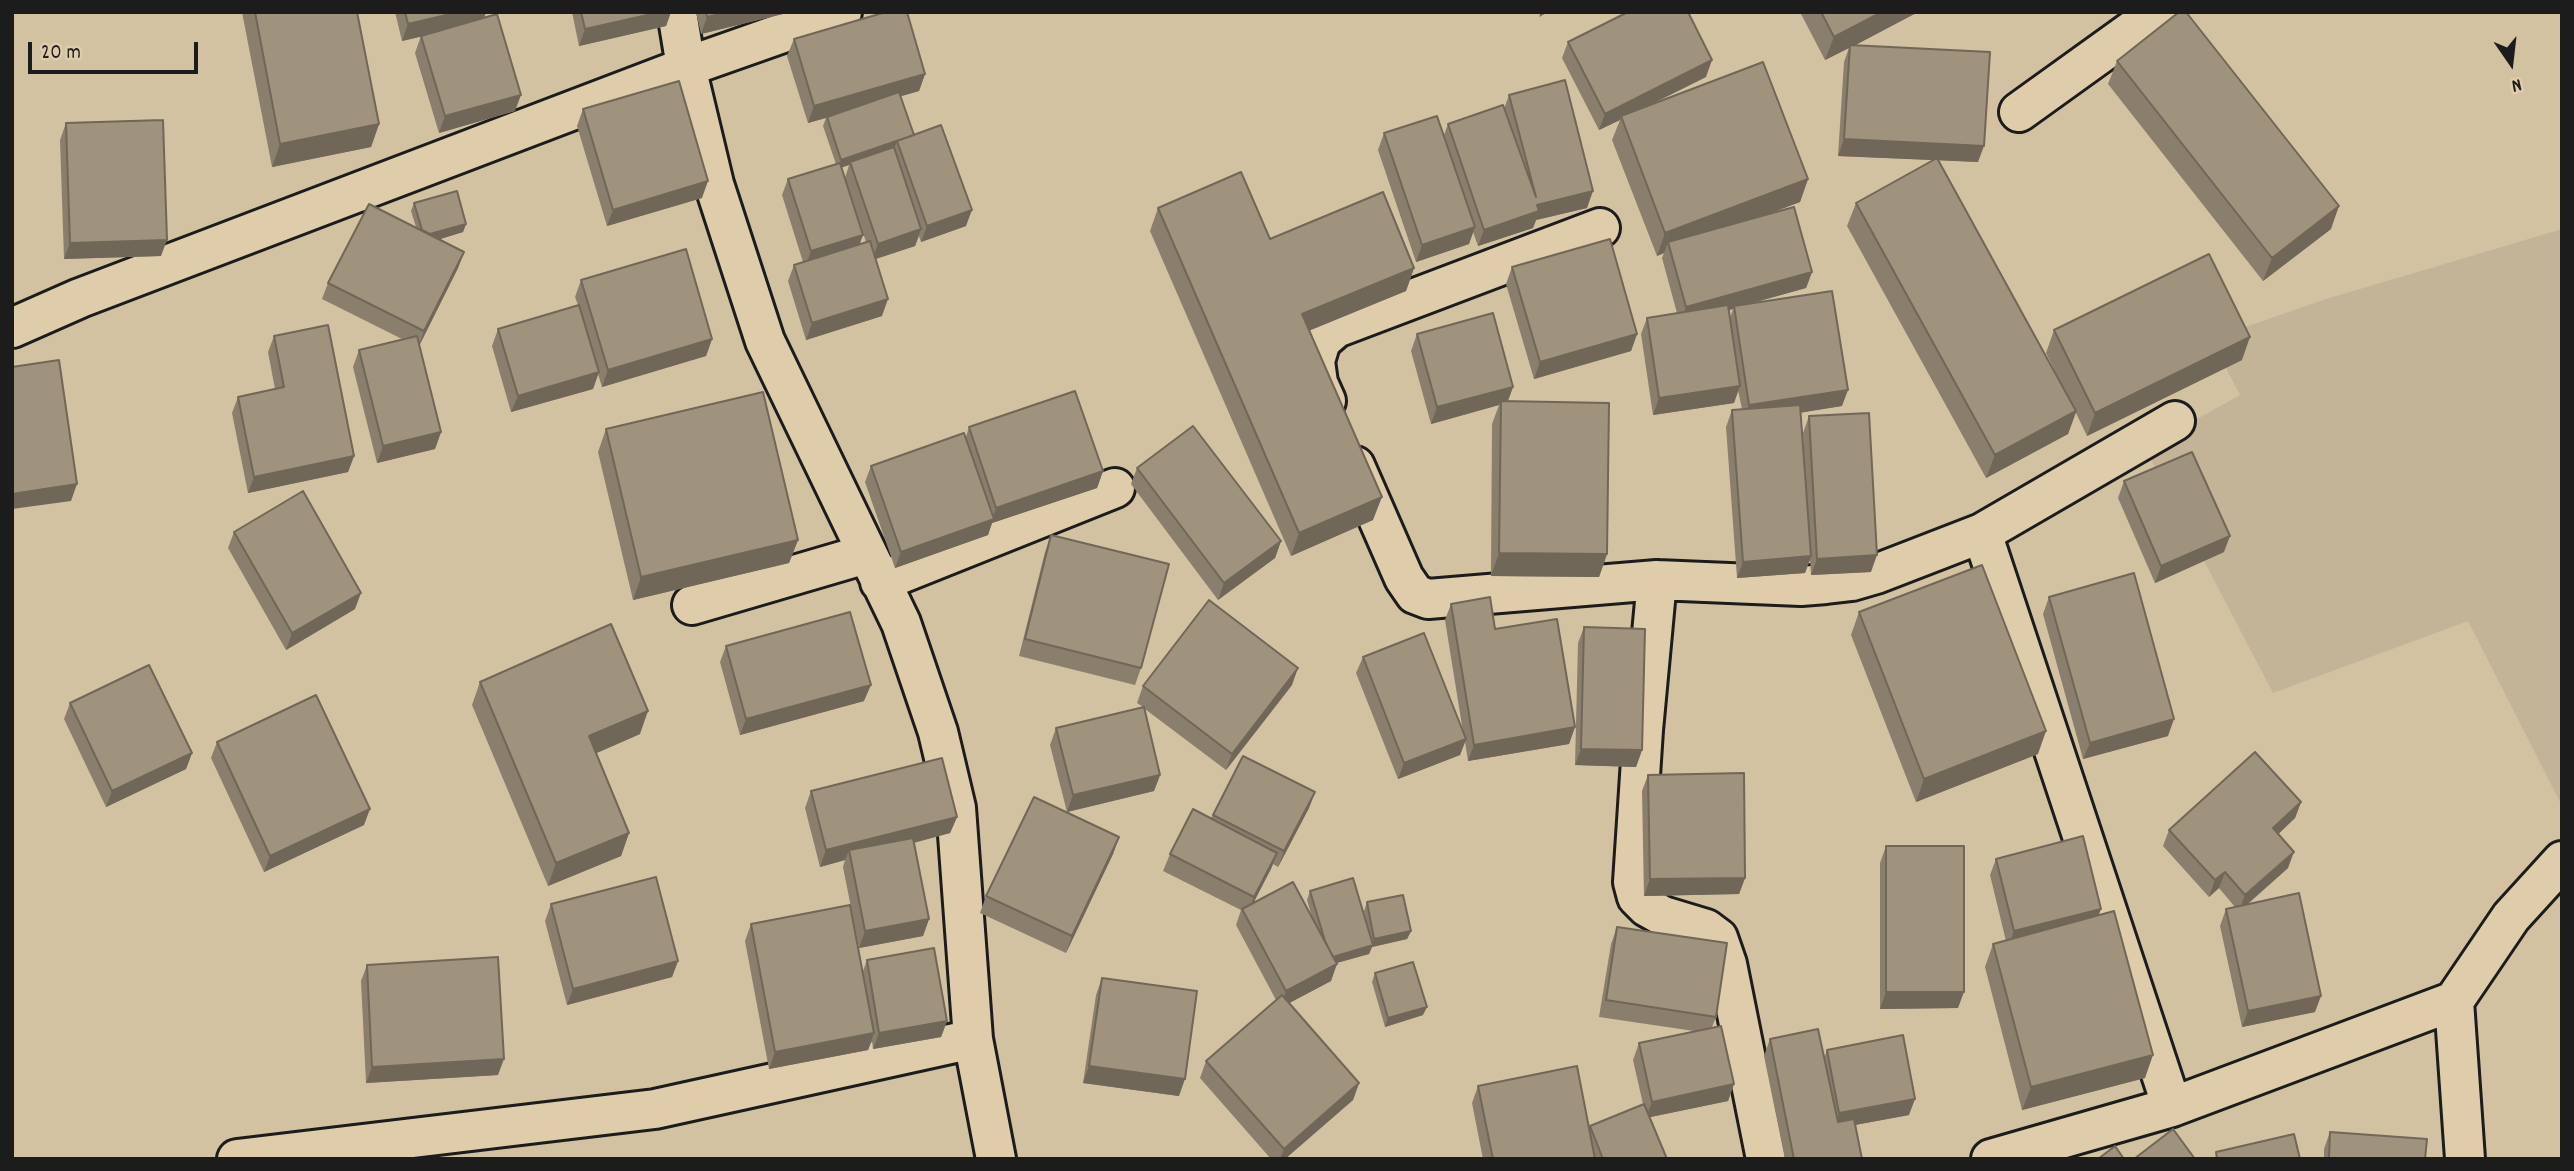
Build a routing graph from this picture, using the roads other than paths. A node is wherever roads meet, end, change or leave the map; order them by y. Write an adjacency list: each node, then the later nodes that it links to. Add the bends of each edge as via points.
1 (677, 12): 4 (street)
2 (842, 12): 4 (street)
3 (2158, 12): 5 (street)
4 (686, 67): 7 (street); 11 (street, via 718,196 765,341)
5 (2018, 112)
6 (1600, 228): 12 (street, via 1336,328 1321,341 1315,361 1318,383 1415,594 1428,599)
7 (12, 328)
8 (2175, 421): 10 (street)
9 (1115, 488): 11 (street)
10 (1982, 533): 12 (street, via 1852,581 1801,586); 17 (street)
11 (873, 568): 13 (street); 16 (street, via 901,623 934,720 956,808)
12 (1657, 580): 20 (street, via 1633,882 1637,897 1647,906 1718,938)
13 (692, 605)
14 (2562, 861): 15 (street, via 2511,917)
15 (2454, 1000): 17 (street); 22 (street)
16 (973, 1039): 18 (street, via 655,1110); 19 (street)
17 (2172, 1107): 21 (street)
18 (237, 1159)
19 (996, 1159)
20 (1766, 1159)
21 (1991, 1159)
22 (2465, 1159)

